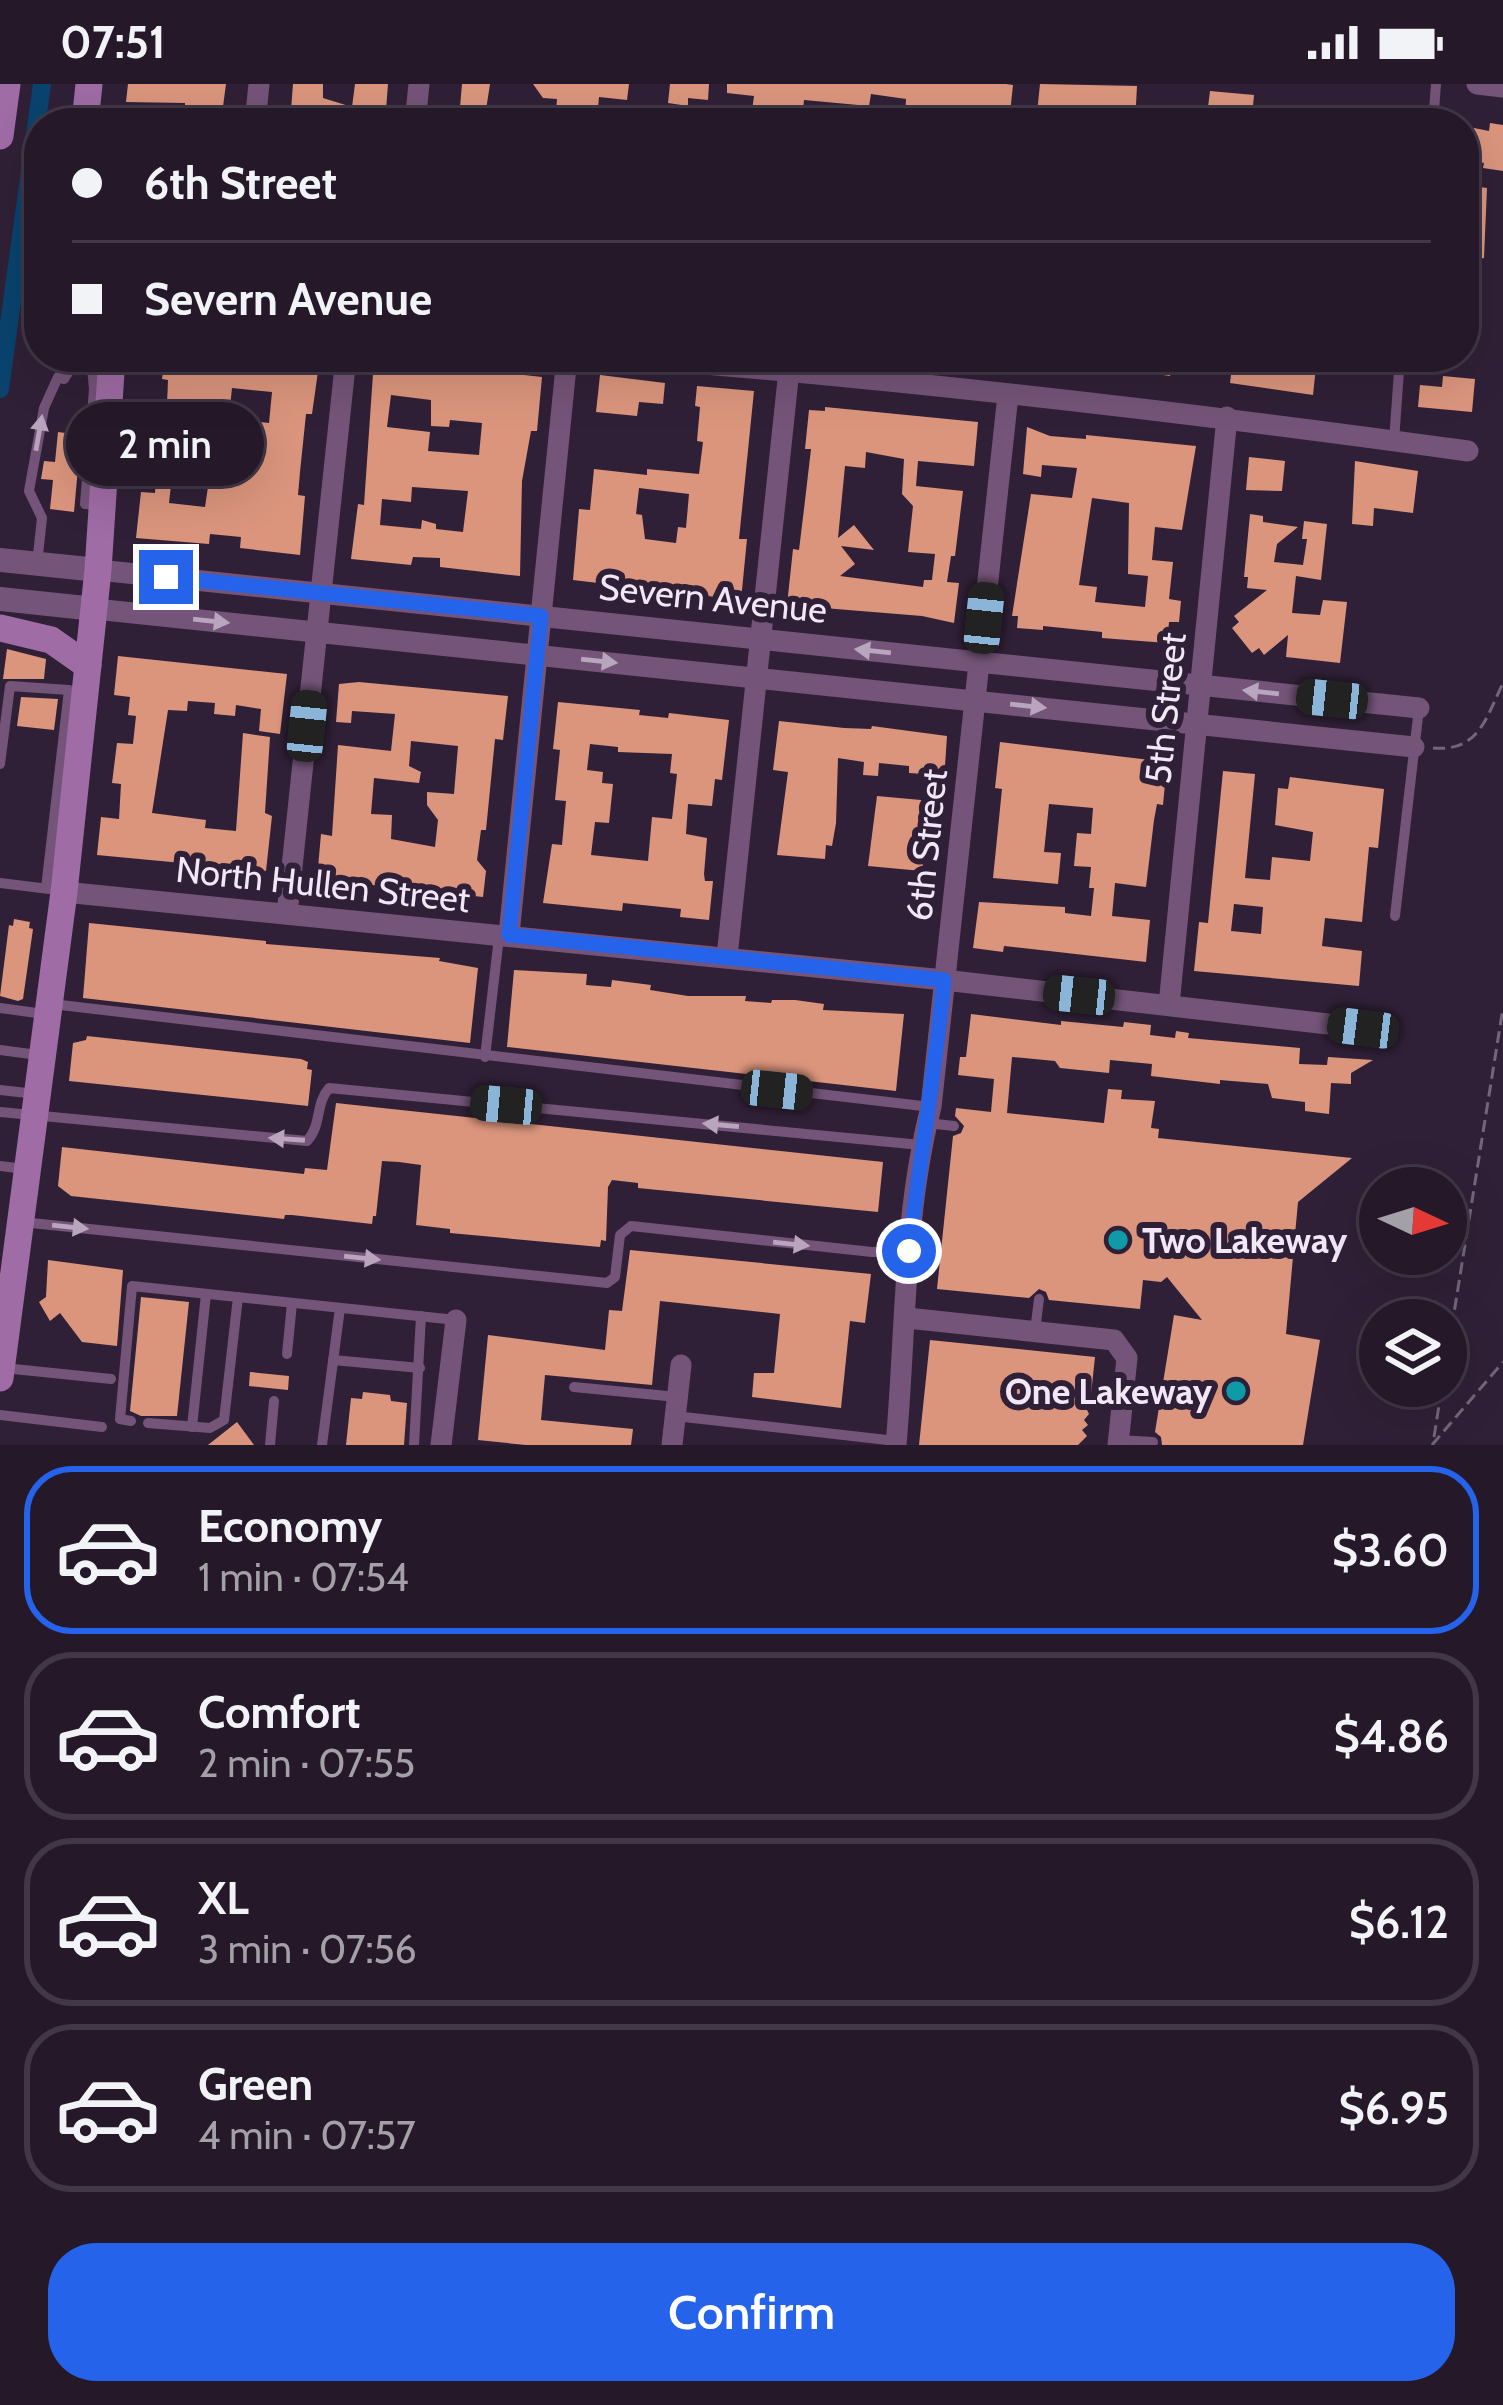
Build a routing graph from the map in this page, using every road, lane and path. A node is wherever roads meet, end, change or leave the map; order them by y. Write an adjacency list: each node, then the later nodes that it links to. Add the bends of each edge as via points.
1 (7, 84): 4 (main road)
2 (1477, 84): 3 (street)
3 (1503, 87)
4 (0, 136)
5 (68, 372): 19 (lane, one-way to 5, via 42,518 29,491 44,408)
6 (97, 372): 13 (lane)
7 (108, 372): 13 (main road)
8 (344, 372): 21 (street)
9 (565, 372): 24 (street)
10 (789, 372): 27 (street)
11 (807, 372): 14 (street)
12 (1399, 372): 16 (lane)
13 (103, 389): 20 (main road)
14 (1008, 395): 15 (street); 29 (street, 6th Street)
15 (1227, 418): 16 (street); 33 (street, 5th Street)
16 (1394, 441): 17 (street)
17 (1468, 451)
18 (0, 560): 19 (street, Severn Avenue)
19 (37, 564): 20 (street, Severn Avenue)
20 (98, 570): 21 (street, Severn Avenue); 23 (main road)
21 (320, 593): 24 (street, Severn Avenue); 26 (street)
22 (0, 599): 23 (street, Severn Avenue)
23 (94, 609): 26 (street, Severn Avenue, one-way to 26); 30 (main road)
24 (541, 616): 27 (street, Severn Avenue); 28 (street)
25 (0, 628): 30 (main road, via 51,640)
26 (316, 632): 28 (street, Severn Avenue); 42 (street)
27 (760, 639): 29 (street, Severn Avenue, one-way to 27); 31 (street)
28 (537, 655): 31 (street, Severn Avenue, one-way to 31); 44 (street)
29 (979, 662): 33 (street, Severn Avenue); 34 (street, 6th Street)
30 (88, 666): 39 (main road)
31 (757, 678): 34 (street, Severn Avenue); 45 (street)
32 (1503, 683): 37 (path, via 1480,732 1454,750)
33 (1201, 686): 35 (street, Severn Avenue, one-way to 33); 36 (street, 5th Street)
34 (975, 701): 36 (street, Severn Avenue, one-way to 36); 46 (street, 6th Street)
35 (1419, 708): 37 (lane)
36 (1197, 724): 37 (street, Severn Avenue); 47 (street, 5th Street)
37 (1414, 747): 43 (lane)
38 (0, 764): 39 (lane, via 10,686 69,690)
39 (67, 784): 41 (main road)
40 (0, 883): 41 (lane)
41 (55, 890): 42 (street, North Hullen Street); 50 (main road)
42 (287, 914): 44 (street, North Hullen Street)
43 (1394, 916)
44 (504, 934): 45 (street, North Hullen Street); 54 (lane)
45 (727, 957): 46 (street, North Hullen Street)
46 (944, 980): 47 (street, North Hullen Street); 58 (street, 6th Street)
47 (1169, 1005): 51 (street, North Hullen Street)
48 (0, 1008): 50 (lane)
49 (1503, 1008): 66 (path)
50 (48, 1009): 53 (main road); 54 (lane)
51 (1363, 1028)
52 (0, 1050): 53 (lane)
53 (41, 1056): 56 (main road)
54 (485, 1058): 58 (lane)
55 (0, 1090): 56 (lane)
56 (35, 1105): 57 (lane); 58 (lane, one-way to 56, via 329,1088 307,1141); 60 (main road)
57 (0, 1112)
58 (926, 1125): 59 (lane); 62 (street, 6th Street)
59 (954, 1126)
60 (13, 1168): 61 (main road)
61 (19, 1222): 62 (lane, one-way to 62, via 607,1283 615,1277 620,1235 632,1226); 68 (main road)
62 (909, 1251): 71 (street, 6th Street)
63 (206, 1294): 64 (lane); 86 (lane, via 132,1286 120,1419); 89 (lane)
64 (238, 1297): 67 (lane); 89 (lane, via 224,1420)
65 (1039, 1299): 73 (lane)
66 (1456, 1299)
67 (292, 1303): 69 (lane); 74 (lane)
68 (4, 1304): 79 (main road)
69 (340, 1308): 70 (lane); 75 (lane)
70 (422, 1316): 72 (lane); 78 (lane)
71 (907, 1318): 73 (street); 91 (street, 6th Street)
72 (456, 1320): 97 (street)
73 (1035, 1331): 92 (street, via 1114,1340 1127,1358)
74 (287, 1354)
75 (334, 1360): 78 (lane); 95 (lane)
76 (1503, 1362): 93 (path)
77 (681, 1365): 83 (street)
78 (420, 1368): 96 (lane)
79 (0, 1373): 80 (lane)
80 (111, 1378)
81 (574, 1387): 83 (lane)
82 (274, 1401): 94 (lane)
83 (676, 1406): 91 (lane); 98 (street)
84 (1438, 1407): 93 (path)
85 (0, 1415): 88 (lane)
86 (131, 1420)
87 (148, 1423): 89 (lane)
88 (102, 1427)
89 (191, 1427)
90 (1153, 1442): 92 (lane)
91 (896, 1443)
92 (1118, 1443)
93 (1432, 1444)
94 (270, 1445)
95 (322, 1445)
96 (414, 1445)
97 (441, 1445)
98 (671, 1445)

